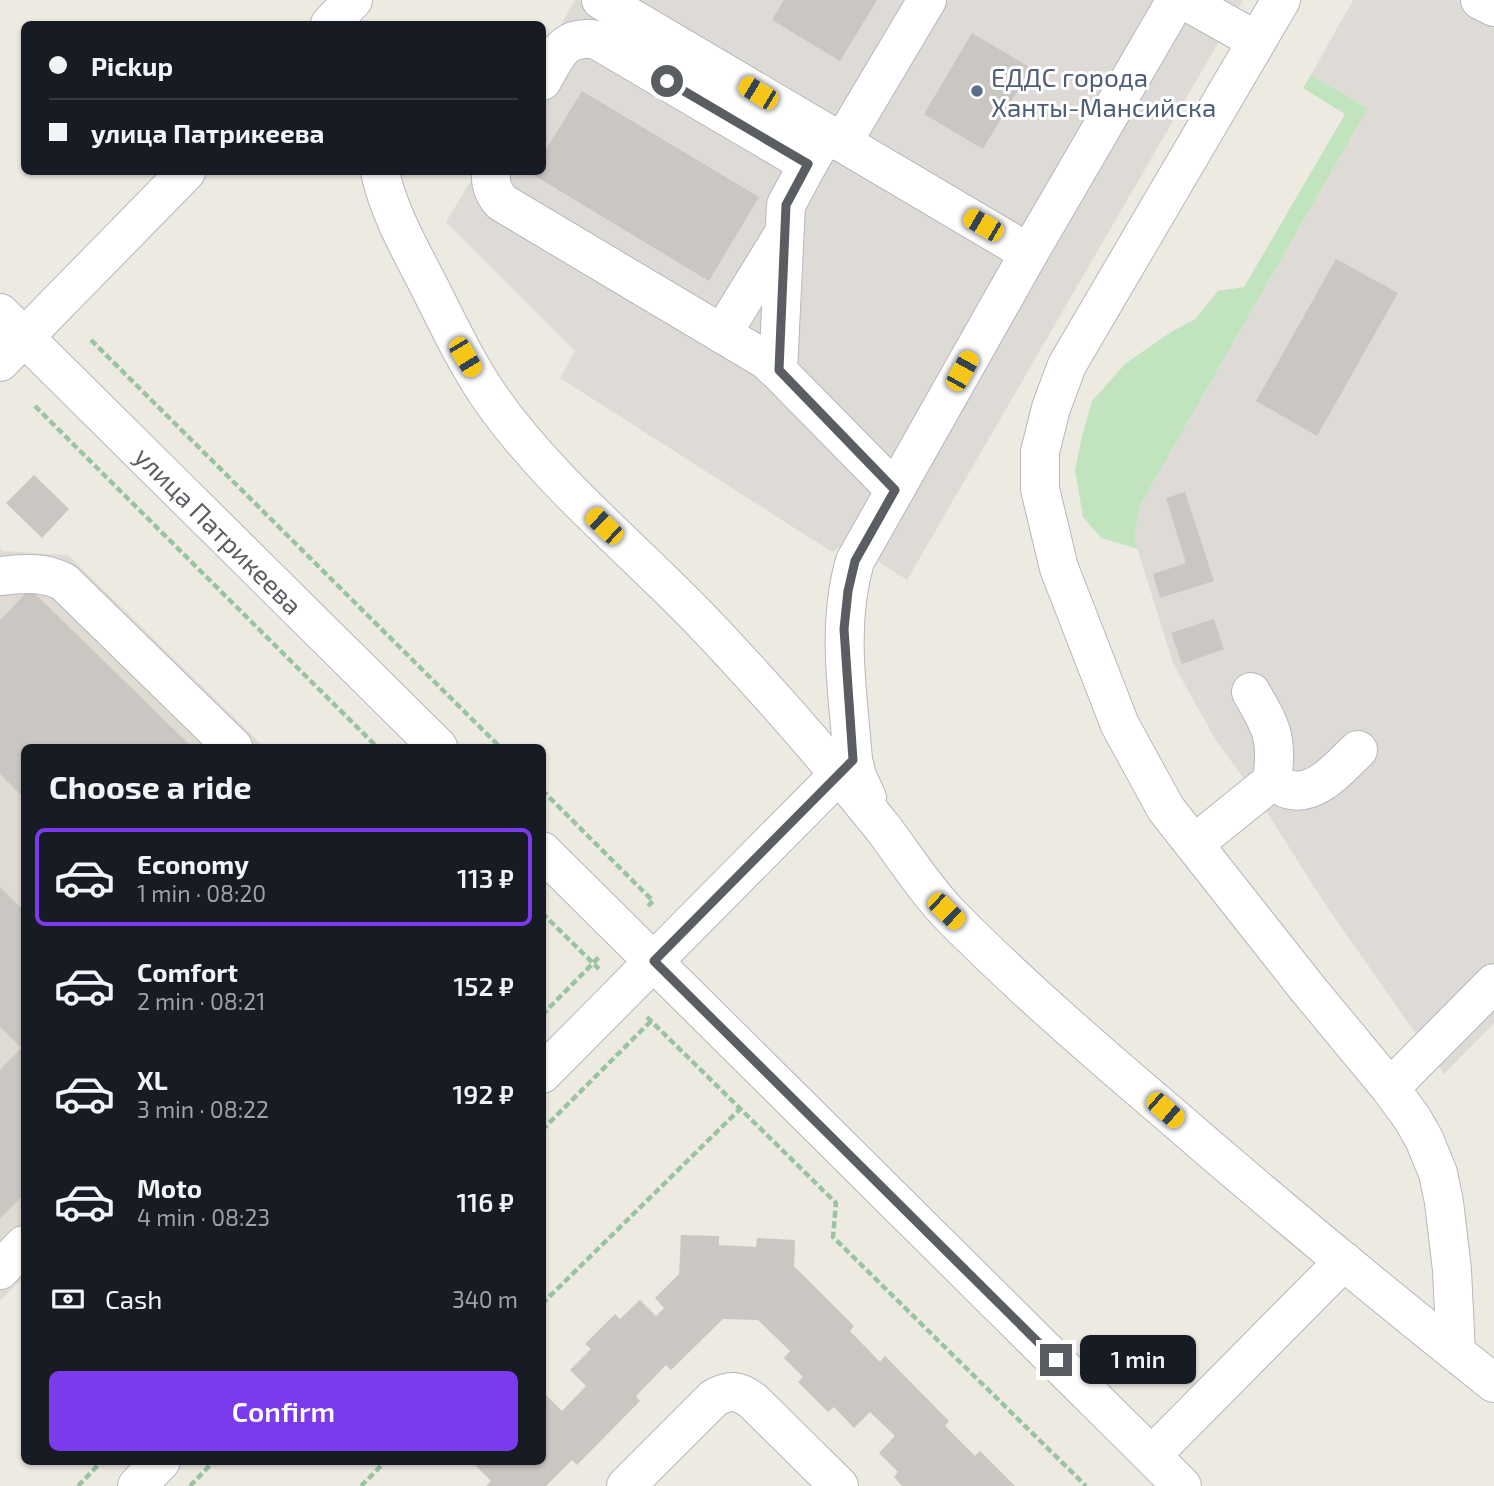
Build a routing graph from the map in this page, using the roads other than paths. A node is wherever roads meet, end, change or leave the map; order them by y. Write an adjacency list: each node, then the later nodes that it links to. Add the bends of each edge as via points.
1 (354, 0): 9 (street)
2 (601, 0): 12 (street)
3 (928, 0): 12 (street)
4 (1176, 0): 17 (street)
5 (1184, 0): 10 (street)
6 (1281, 0): 10 (street)
7 (1480, 0): 8 (street)
8 (1494, 7)
9 (333, 21)
10 (1256, 41): 29 (street, via 1067,365 1040,452 1040,489 1059,568 1120,725 1166,809)
11 (546, 74): 12 (street, via 572,40 597,40)
12 (825, 146): 16 (street, via 786,205); 17 (street)
13 (183, 175): 19 (street)
14 (381, 175): 27 (street, via 399,227 465,357 514,428 569,491)
15 (491, 175): 18 (street, via 494,194 501,202)
16 (785, 232): 18 (street); 20 (street)
17 (1029, 253): 21 (street)
18 (722, 334): 20 (street)
19 (8, 337): 25 (street, улица Патрикеева)
20 (779, 370): 21 (street)
21 (895, 490): 27 (street, via 855,561 846,600)
22 (0, 576): 24 (street, via 37,573 64,582)
23 (1251, 692): 28 (street, via 1274,739)
24 (230, 744)
25 (435, 744)
26 (1358, 750): 28 (street, via 1320,785 1289,790)
27 (845, 767): 31 (street); 36 (street, via 884,830 946,911 1101,1056)
28 (1272, 781): 29 (street)
29 (1194, 844): 34 (street)
30 (546, 855): 31 (street)
31 (654, 961): 33 (street); 40 (street)
32 (1494, 983): 34 (street)
33 (546, 1070)
34 (1390, 1087): 38 (street, via 1424,1139 1438,1173 1452,1270)
35 (21, 1248): 37 (street)
36 (1344, 1261): 38 (street); 40 (street)
37 (0, 1270)
38 (1456, 1353): 39 (street)
39 (1494, 1383)
40 (1152, 1455): 45 (street)
41 (157, 1465): 42 (street)
42 (137, 1486)
43 (626, 1486): 44 (street, via 714,1398 726,1392 742,1393 753,1401)
44 (839, 1486)
45 (1182, 1486)

